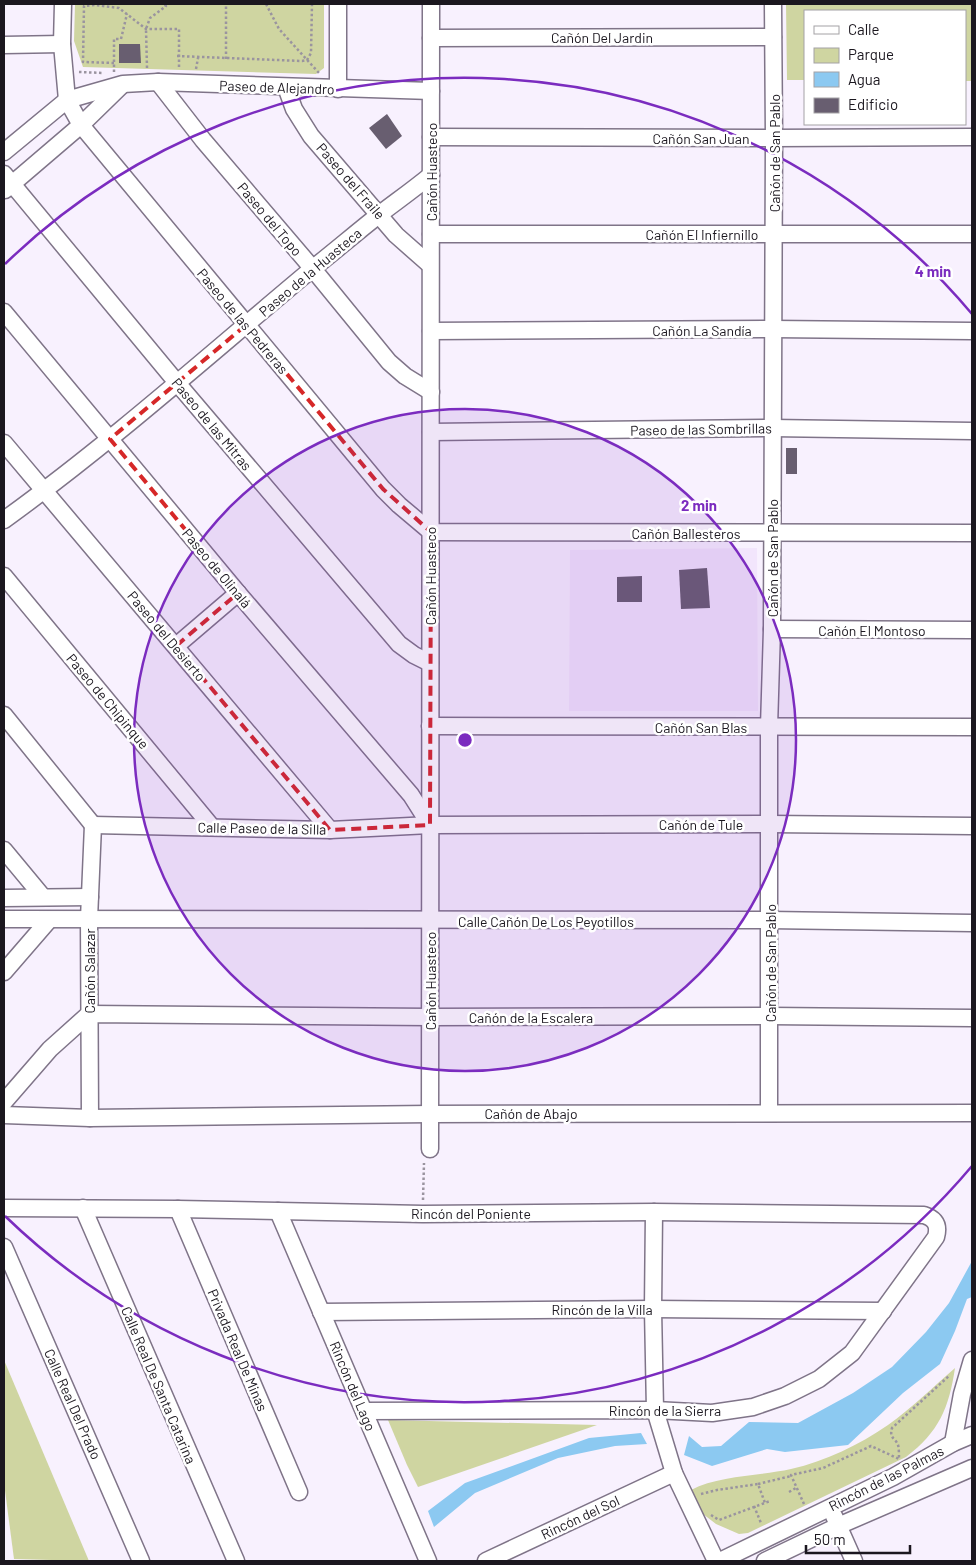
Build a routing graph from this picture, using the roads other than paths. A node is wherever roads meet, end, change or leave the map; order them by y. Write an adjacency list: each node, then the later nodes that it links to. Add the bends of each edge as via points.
1 (63, 4): 7 (street)
2 (338, 4): 12 (street)
3 (431, 4): 6 (street, Cañón Huasteco)
4 (773, 4): 5 (street, Cañón de San Pablo)
5 (773, 37): 6 (street, Cañón Del Jardin); 18 (street, Cañón de San Pablo)
6 (431, 38): 13 (street, Cañón Huasteco)
7 (62, 44): 8 (street); 14 (street)
8 (4, 45)
9 (152, 78): 10 (street, Paseo de Alejandro); 11 (street, Paseo de Alejandro); 27 (street, Paseo del Topo)
10 (123, 84): 14 (street, Paseo de Alejandro); 15 (street)
11 (286, 87): 12 (street, Paseo de Alejandro); 22 (street, Paseo del Fraile, via 294,109 311,136)
12 (338, 89): 13 (street, Paseo de Alejandro)
13 (431, 91): 16 (street, Cañón Huasteco)
14 (67, 100): 15 (street, Paseo de las Pedreras); 19 (street, Paseo de Alejandro)
15 (81, 125): 21 (street); 29 (street, Paseo de las Pedreras)
16 (431, 137): 18 (street, Cañón San Juan); 20 (street, Cañón Huasteco)
17 (972, 137): 18 (street, Cañón San Juan)
18 (774, 138): 24 (street, Cañón de San Pablo)
19 (4, 152)
20 (431, 175): 22 (street, Paseo de la Huasteca); 23 (street, Cañón Huasteco)
21 (7, 184): 33 (street, Paseo de las Mitras)
22 (379, 214): 26 (street, Paseo del Fraile, via 396,235); 27 (street, Paseo de la Huasteca)
23 (431, 234): 24 (street, Cañón El Infiernillo); 26 (street, Cañón Huasteco)
24 (774, 234): 25 (street, Cañón El Infiernillo); 30 (street, Cañón de San Pablo)
25 (972, 234)
26 (430, 265): 31 (street, Cañón Huasteco)
27 (313, 269): 29 (street, Paseo de la Huasteca); 34 (street, Paseo del Topo, via 389,362)
28 (4, 312): 38 (street, Paseo de Olinalá)
29 (246, 325): 33 (street, Paseo de la Huasteca); 42 (street, Paseo de las Pedreras, via 383,489)
30 (773, 329): 31 (street, Cañón La Sandía); 32 (street, Cañón La Sandía); 35 (street, Cañón de San Pablo)
31 (431, 331): 34 (street, Cañón Huasteco)
32 (972, 331)
33 (178, 384): 38 (street, Paseo de la Huasteca); 50 (street, Paseo de las Mitras, via 399,644)
34 (431, 392): 37 (street, Cañón Huasteco)
35 (772, 428): 36 (street, Paseo de las Sombrillas); 37 (street, Paseo de las Sombrillas); 43 (street, Cañón de San Pablo)
36 (972, 431)
37 (430, 432): 42 (street, Cañón Huasteco)
38 (110, 439): 40 (street, Paseo de la Huasteca); 46 (street, Paseo de Olinalá)
39 (4, 444): 40 (street, Paseo del Desierto)
40 (43, 492): 41 (street, Paseo de la Huasteca); 49 (street, Paseo del Desierto)
41 (4, 520)
42 (430, 532): 43 (street, Cañón Ballesteros); 50 (street, Cañón Huasteco)
43 (771, 533): 44 (street, Cañón Ballesteros); 47 (street, Cañón de San Pablo)
44 (972, 533)
45 (4, 576): 59 (street, Paseo de Chipinque)
46 (238, 593): 49 (street); 57 (street, Paseo de Olinalá, via 411,795)
47 (772, 629): 48 (street, Cañón El Montoso); 53 (street, Cañón de San Pablo)
48 (972, 630)
49 (176, 646): 60 (street, Paseo del Desierto)
50 (430, 663): 52 (street, Cañón Huasteco)
51 (4, 715): 56 (street)
52 (430, 726): 53 (street, Cañón San Blas); 57 (street, Cañón Huasteco)
53 (769, 727): 54 (street, Cañón San Blas); 55 (street, Cañón de San Pablo)
54 (972, 727)
55 (770, 824): 57 (street, Cañón de Tule); 58 (street, Cañón de Tule); 69 (street, Cañón de San Pablo)
56 (93, 825): 59 (street, Calle Paseo de la Silla); 63 (street, Cañón Salazar)
57 (430, 825): 60 (street, Calle Paseo de la Silla); 68 (street, Cañón Huasteco)
58 (972, 826)
59 (212, 827): 60 (street, Calle Paseo de la Silla)
60 (330, 830)
61 (4, 850): 62 (street)
62 (43, 897): 63 (street); 64 (street)
63 (90, 897): 65 (street, Cañón Salazar)
64 (4, 898)
65 (90, 919): 67 (street, Calle Cañón De Los Peyotillos); 68 (street, Calle Cañón De Los Peyotillos); 72 (street, Cañón Salazar)
66 (4, 920): 67 (street, Calle Cañón De Los Peyotillos)
67 (49, 920): 71 (street)
68 (430, 920): 69 (street, Calle Cañón De Los Peyotillos); 74 (street, Cañón Huasteco)
69 (769, 920): 70 (street, Calle Cañón De Los Peyotillos); 73 (street, Cañón de San Pablo)
70 (972, 923)
71 (4, 972)
72 (89, 1014): 74 (street, Cañón de la Escalera); 76 (street, via 50,1049); 81 (street, Cañón Salazar)
73 (770, 1016): 74 (street, Cañón de la Escalera); 75 (street, Cañón de la Escalera); 77 (street, Cañón de San Pablo)
74 (430, 1017): 79 (street, Cañón Huasteco)
75 (972, 1018)
76 (4, 1102)
77 (769, 1113): 78 (street, Cañón de Abajo); 79 (street, Cañón de Abajo)
78 (972, 1113)
79 (430, 1114): 81 (street, Cañón de Abajo); 82 (street, Cañón Huasteco)
80 (4, 1115): 81 (street, Cañón de Abajo)
81 (90, 1118)
82 (430, 1149)
83 (4, 1208): 84 (street, Rincón del Poniente)
84 (83, 1208): 85 (street, Rincón del Poniente); 104 (street, Calle Real De Santa Catarina)
85 (178, 1209): 86 (street, Rincón del Poniente); 100 (street, Privada Real De Minas)
86 (278, 1211): 87 (street, Rincón del Poniente, via 423,1214); 92 (street, Rincón del Lago)
87 (654, 1212): 88 (street, Rincón del Poniente, via 924,1215); 90 (street)
88 (936, 1222): 91 (street, Rincón de la Sierra, via 936,1237)
89 (4, 1248): 103 (street, Calle Real Del Prado)
90 (653, 1309): 91 (street, Rincón de la Villa); 92 (street, Rincón de la Villa); 94 (street)
91 (883, 1311): 94 (street, Rincón de la Sierra, via 852,1353 819,1379 785,1396 753,1407 712,1413)
92 (321, 1312): 95 (street, Rincón del Lago)
93 (972, 1360): 97 (street)
94 (655, 1410): 95 (street, Rincón de la Sierra); 99 (street)
95 (364, 1411): 105 (street, Rincón del Lago)
96 (972, 1435): 97 (street, Rincón de las Palmas)
97 (953, 1443): 101 (street, Rincón de las Palmas)
98 (972, 1468): 102 (street, Rincón de las Palmas)
99 (674, 1473): 106 (street, Rincón del Sol); 107 (street)
100 (299, 1492)
101 (830, 1507): 102 (street); 108 (street, Rincón de las Palmas)
102 (838, 1526): 109 (street, Rincón de las Palmas); 110 (street)
103 (141, 1561)
104 (236, 1561)
105 (428, 1561)
106 (486, 1561)
107 (716, 1561)
108 (720, 1561)
109 (765, 1561)
110 (854, 1561)

